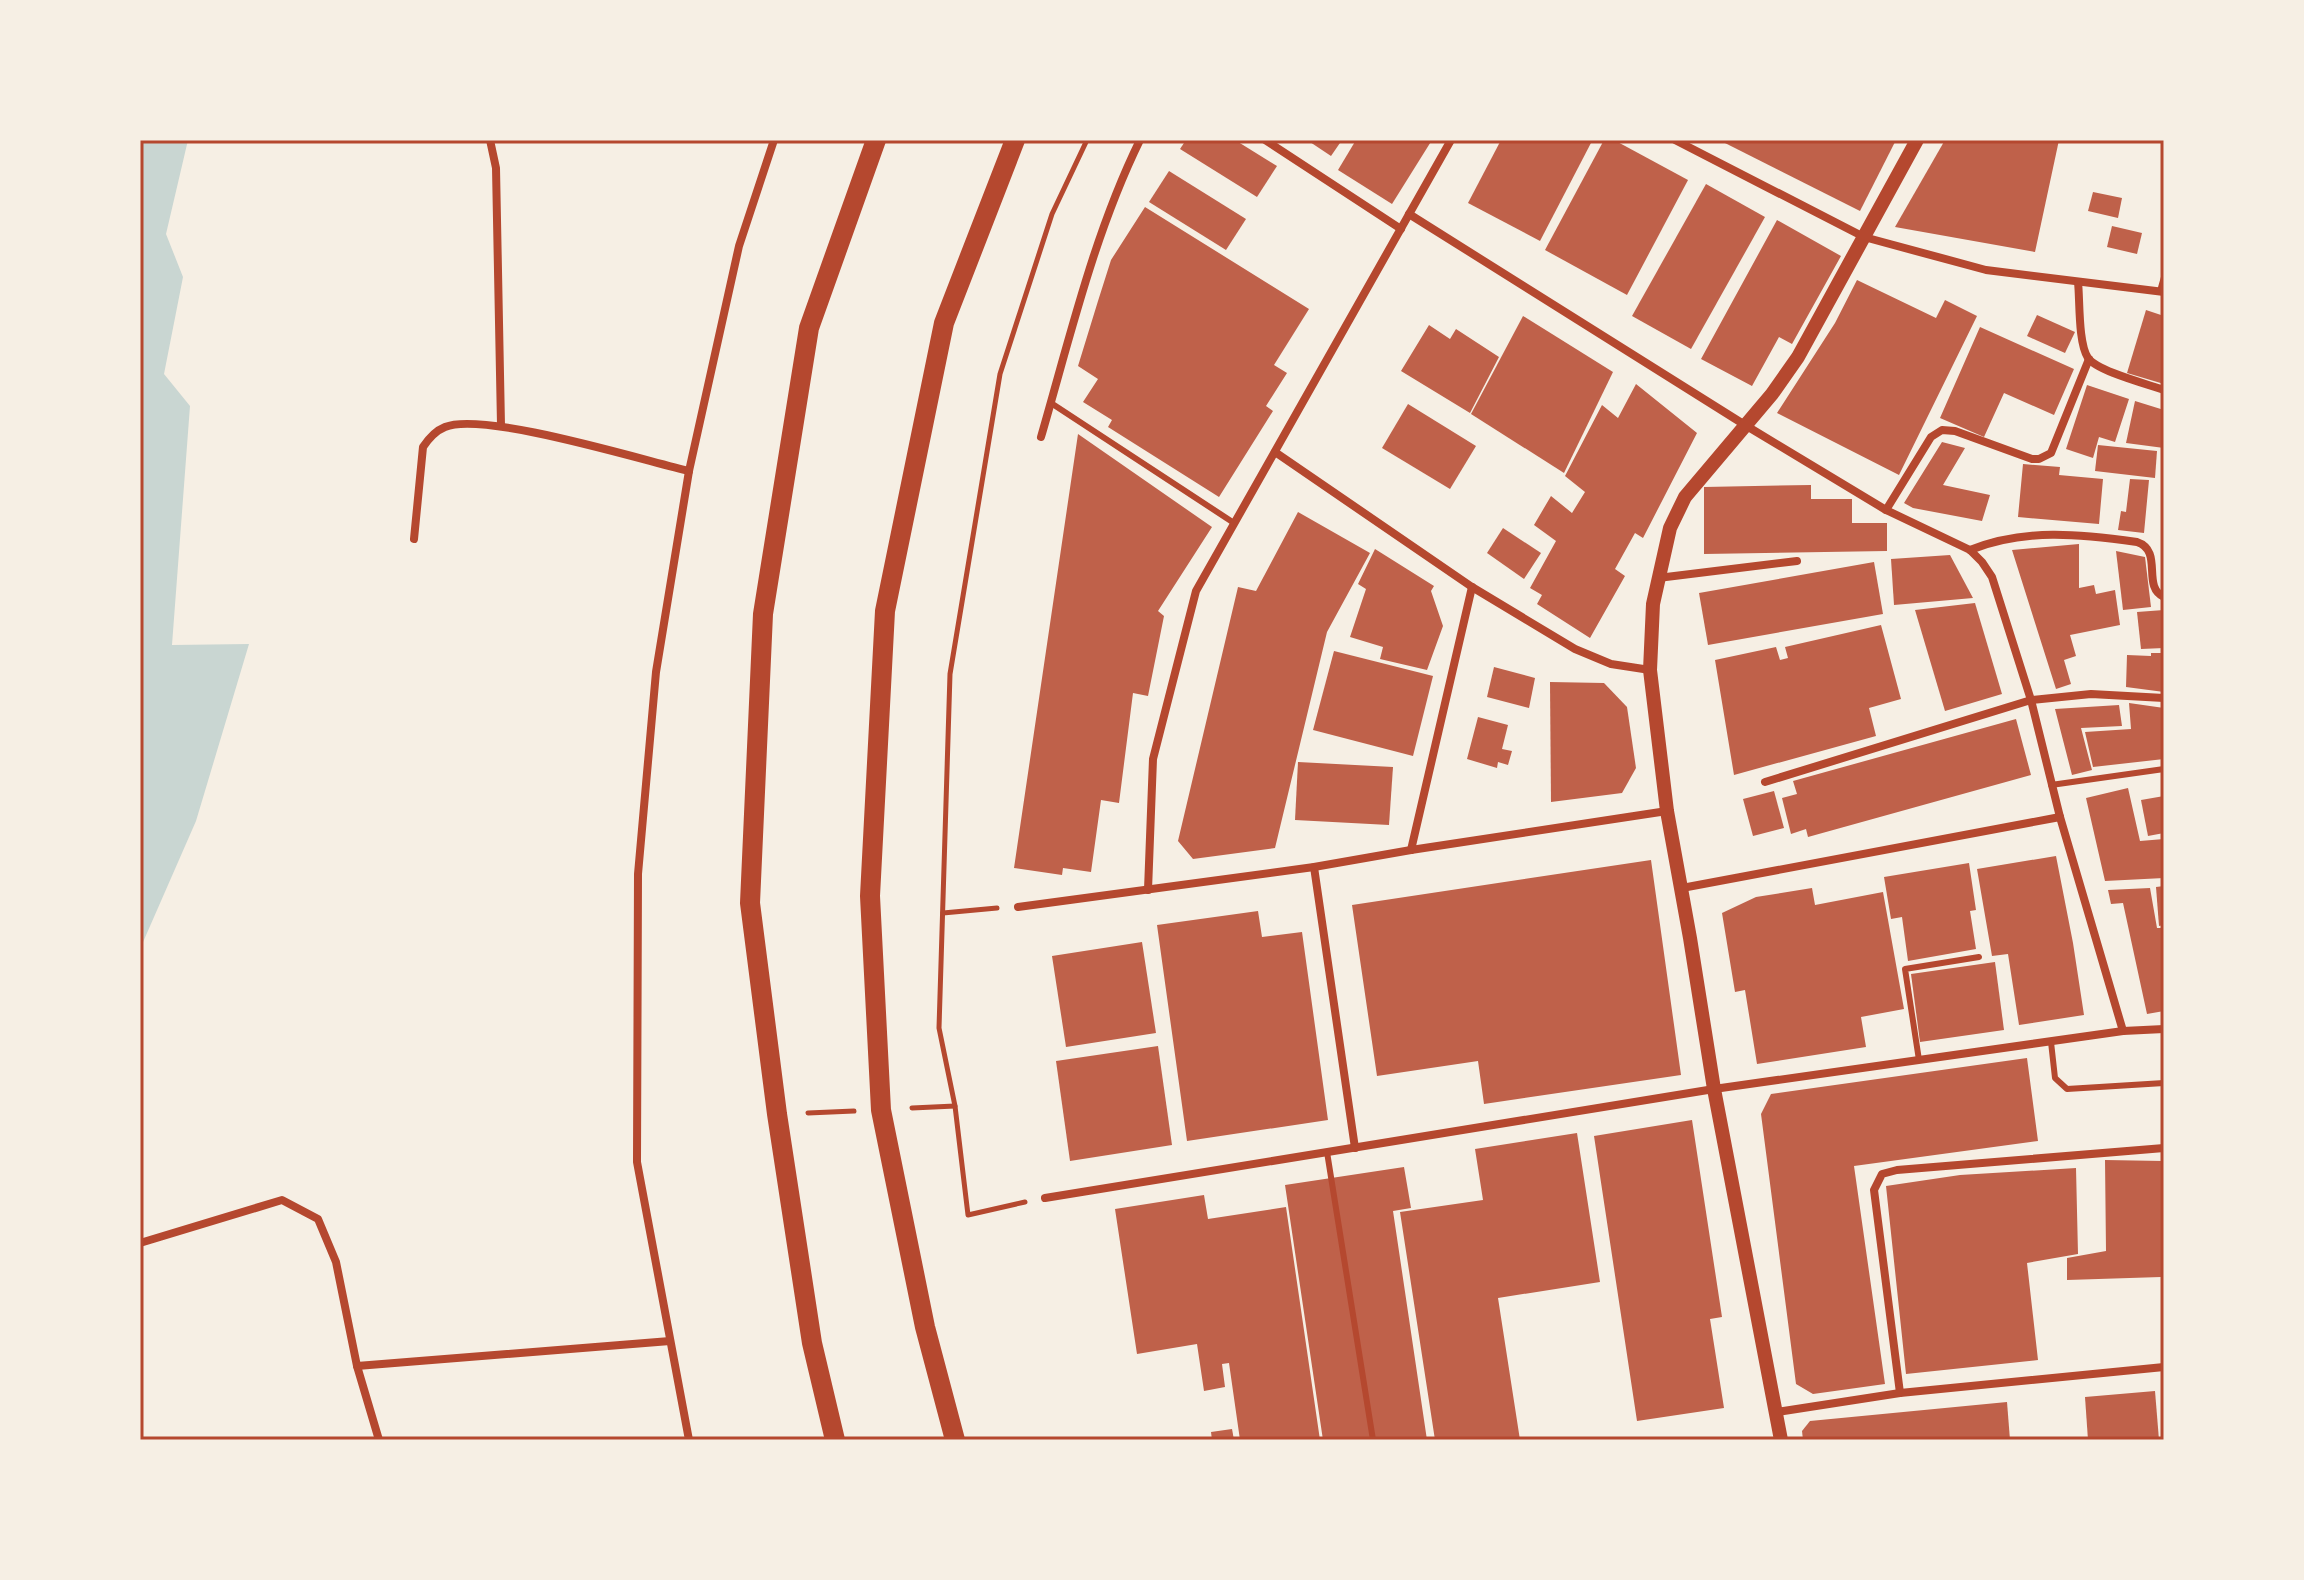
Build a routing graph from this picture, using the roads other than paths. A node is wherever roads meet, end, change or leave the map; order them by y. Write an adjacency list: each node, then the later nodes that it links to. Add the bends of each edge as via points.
1 (490, 140): 19 (street, via 496,168)
2 (774, 140): 23 (street, via 739,246)
3 (876, 140): 64 (main road, via 809,328 763,614 750,903 812,1343)
4 (1015, 140): 65 (main road, via 944,323 885,611 870,896 881,1110 925,1327)
5 (1140, 140): 18 (street, via 1075,313)
6 (1265, 140): 11 (street)
7 (1451, 140): 10 (street)
8 (1675, 140): 12 (street)
9 (1917, 140): 12 (street)
10 (1409, 214): 11 (street); 20 (street)
11 (1401, 229): 22 (street)
12 (1864, 237): 14 (street, via 1986,270); 20 (street, via 1798,357)
13 (2164, 277): 15 (lane)
14 (2078, 282): 15 (street); 16 (street)
15 (2162, 292)
16 (2089, 359): 17 (street); 24 (street, via 2051,453 2032,459 1942,430 1931,437)
17 (2164, 390)
18 (1051, 403): 21 (street); 25 (lane)
19 (501, 425): 23 (street); 26 (street, via 448,425 430,436 423,447)
20 (1745, 425): 24 (street); 29 (street, via 1685,497 1670,528)
21 (1041, 437)
22 (1275, 452): 25 (street); 30 (street)
23 (689, 471): 57 (street, via 656,672 638,874 637,1162)
24 (1886, 510): 27 (street)
25 (1234, 523): 43 (street, via 1196,591 1153,759)
26 (414, 539)
27 (1970, 550): 31 (street, via 2017,536 2083,535 2137,542 2151,553 2154,588); 34 (street, via 1992,577)
28 (1797, 561): 29 (street)
29 (1657, 578): 32 (street)
30 (1472, 587): 32 (street, via 1575,649 1611,664); 40 (street)
31 (2164, 597)
32 (1650, 670): 38 (street)
33 (2164, 698): 34 (street, via 2091,694)
34 (2031, 700): 36 (street); 37 (street)
35 (2164, 769): 37 (lane)
36 (1765, 782)
37 (2051, 785): 39 (street)
38 (1667, 811): 40 (street); 42 (street)
39 (2060, 817): 42 (street); 47 (street)
40 (1411, 850): 41 (street)
41 (1314, 867): 43 (street); 52 (street)
42 (1682, 888): 51 (street)
43 (1148, 890): 44 (street)
44 (1018, 907)
45 (1979, 957): 49 (lane, via 1905,969)
46 (2164, 1029): 47 (street)
47 (2123, 1031): 48 (street)
48 (2051, 1042): 49 (street); 50 (lane, via 2055,1078 2067,1089)
49 (1919, 1060): 51 (street)
50 (2164, 1083)
51 (1714, 1089): 52 (street); 61 (street)
52 (1355, 1148): 54 (street)
53 (2164, 1148): 60 (street, via 1882,1174 1874,1190)
54 (1327, 1152): 55 (street); 66 (lane)
55 (1045, 1198)
56 (140, 1243): 58 (street, via 282,1200 318,1219 336,1262)
57 (670, 1341): 58 (street); 63 (street)
58 (357, 1366): 62 (street)
59 (2164, 1367): 60 (street)
60 (1900, 1393): 61 (street)
61 (1777, 1412): 67 (street)
62 (379, 1440)
63 (689, 1440)
64 (835, 1440)
65 (955, 1440)
66 (1373, 1440)
67 (1781, 1440)

